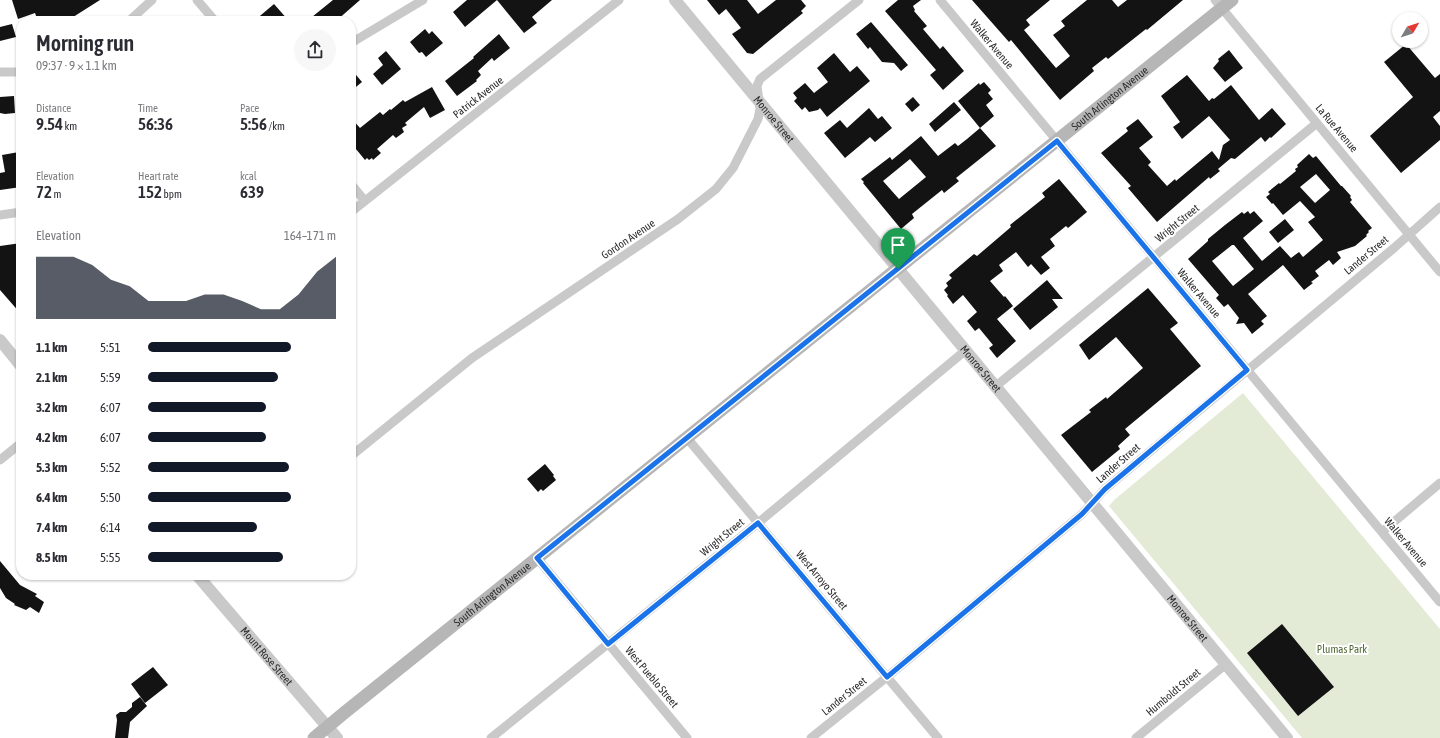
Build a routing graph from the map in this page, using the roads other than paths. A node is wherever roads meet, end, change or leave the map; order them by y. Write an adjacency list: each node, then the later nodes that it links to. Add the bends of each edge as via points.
1 (152, 0): 9 (street)
2 (197, 0): 10 (street)
3 (423, 0): 11 (street)
4 (619, 0): 18 (street, Patrick Avenue)
5 (675, 0): 14 (street, Monroe Street)
6 (859, 0): 14 (street, Gordon Avenue, via 760,79 757,86)
7 (940, 0): 16 (street, Walker Avenue)
8 (1223, 3): 15 (street, La Rue Avenue); 16 (main road, South Arlington Avenue)
9 (134, 16)
10 (211, 16)
11 (356, 40)
12 (0, 72): 13 (street)
13 (16, 72)
14 (759, 102): 25 (street, Monroe Street); 34 (street, Gordon Avenue, via 758,119 737,162 710,194 678,219 472,358)
15 (1317, 123): 23 (street, La Rue Avenue); 24 (street, Wright Street)
16 (1057, 141): 24 (street, Walker Avenue); 25 (main road, South Arlington Avenue)
17 (356, 190): 18 (street)
18 (365, 201): 20 (street, Patrick Avenue)
19 (1440, 207): 23 (street, Lander Street)
20 (356, 208)
21 (16, 213): 22 (street)
22 (0, 215)
23 (1409, 234): 26 (street, La Rue Avenue); 30 (street, Lander Street)
24 (1153, 257): 30 (street, Walker Avenue); 31 (street, Wright Street)
25 (898, 269): 28 (street, Monroe Street); 32 (main road, South Arlington Avenue)
26 (1440, 272)
27 (0, 340): 29 (street)
28 (966, 350): 31 (street, Monroe Street); 38 (street, Wright Street)
29 (16, 360)
30 (1247, 370): 37 (street, Lander Street, via 1105,489); 39 (street, Walker Avenue)
31 (996, 386): 37 (street, Monroe Street)
32 (687, 438): 38 (street, West Arroyo Street); 40 (main road, South Arlington Avenue)
33 (16, 447): 35 (street)
34 (356, 452)
35 (0, 460)
36 (1440, 483): 39 (street)
37 (1092, 503): 44 (street, Monroe Street); 45 (street, Lander Street)
38 (758, 523): 43 (street, Wright Street); 45 (street, West Arroyo Street)
39 (1382, 532): 42 (street, Walker Avenue)
40 (537, 558): 43 (street, West Pueblo Street); 46 (main road, South Arlington Avenue)
41 (202, 580): 46 (street, Mount Rose Street)
42 (1440, 602)
43 (608, 644): 49 (street, Wright Street); 50 (street, West Pueblo Street)
44 (1226, 664): 53 (street, Humboldt Street); 54 (street, Monroe Street)
45 (887, 677): 51 (street, Lander Street); 52 (street, West Arroyo Street)
46 (328, 727): 47 (main road, South Arlington Avenue); 48 (street, Mount Rose Street)
47 (314, 738)
48 (337, 738)
49 (491, 738)
50 (687, 738)
51 (811, 738)
52 (938, 738)
53 (1136, 738)
54 (1287, 738)

